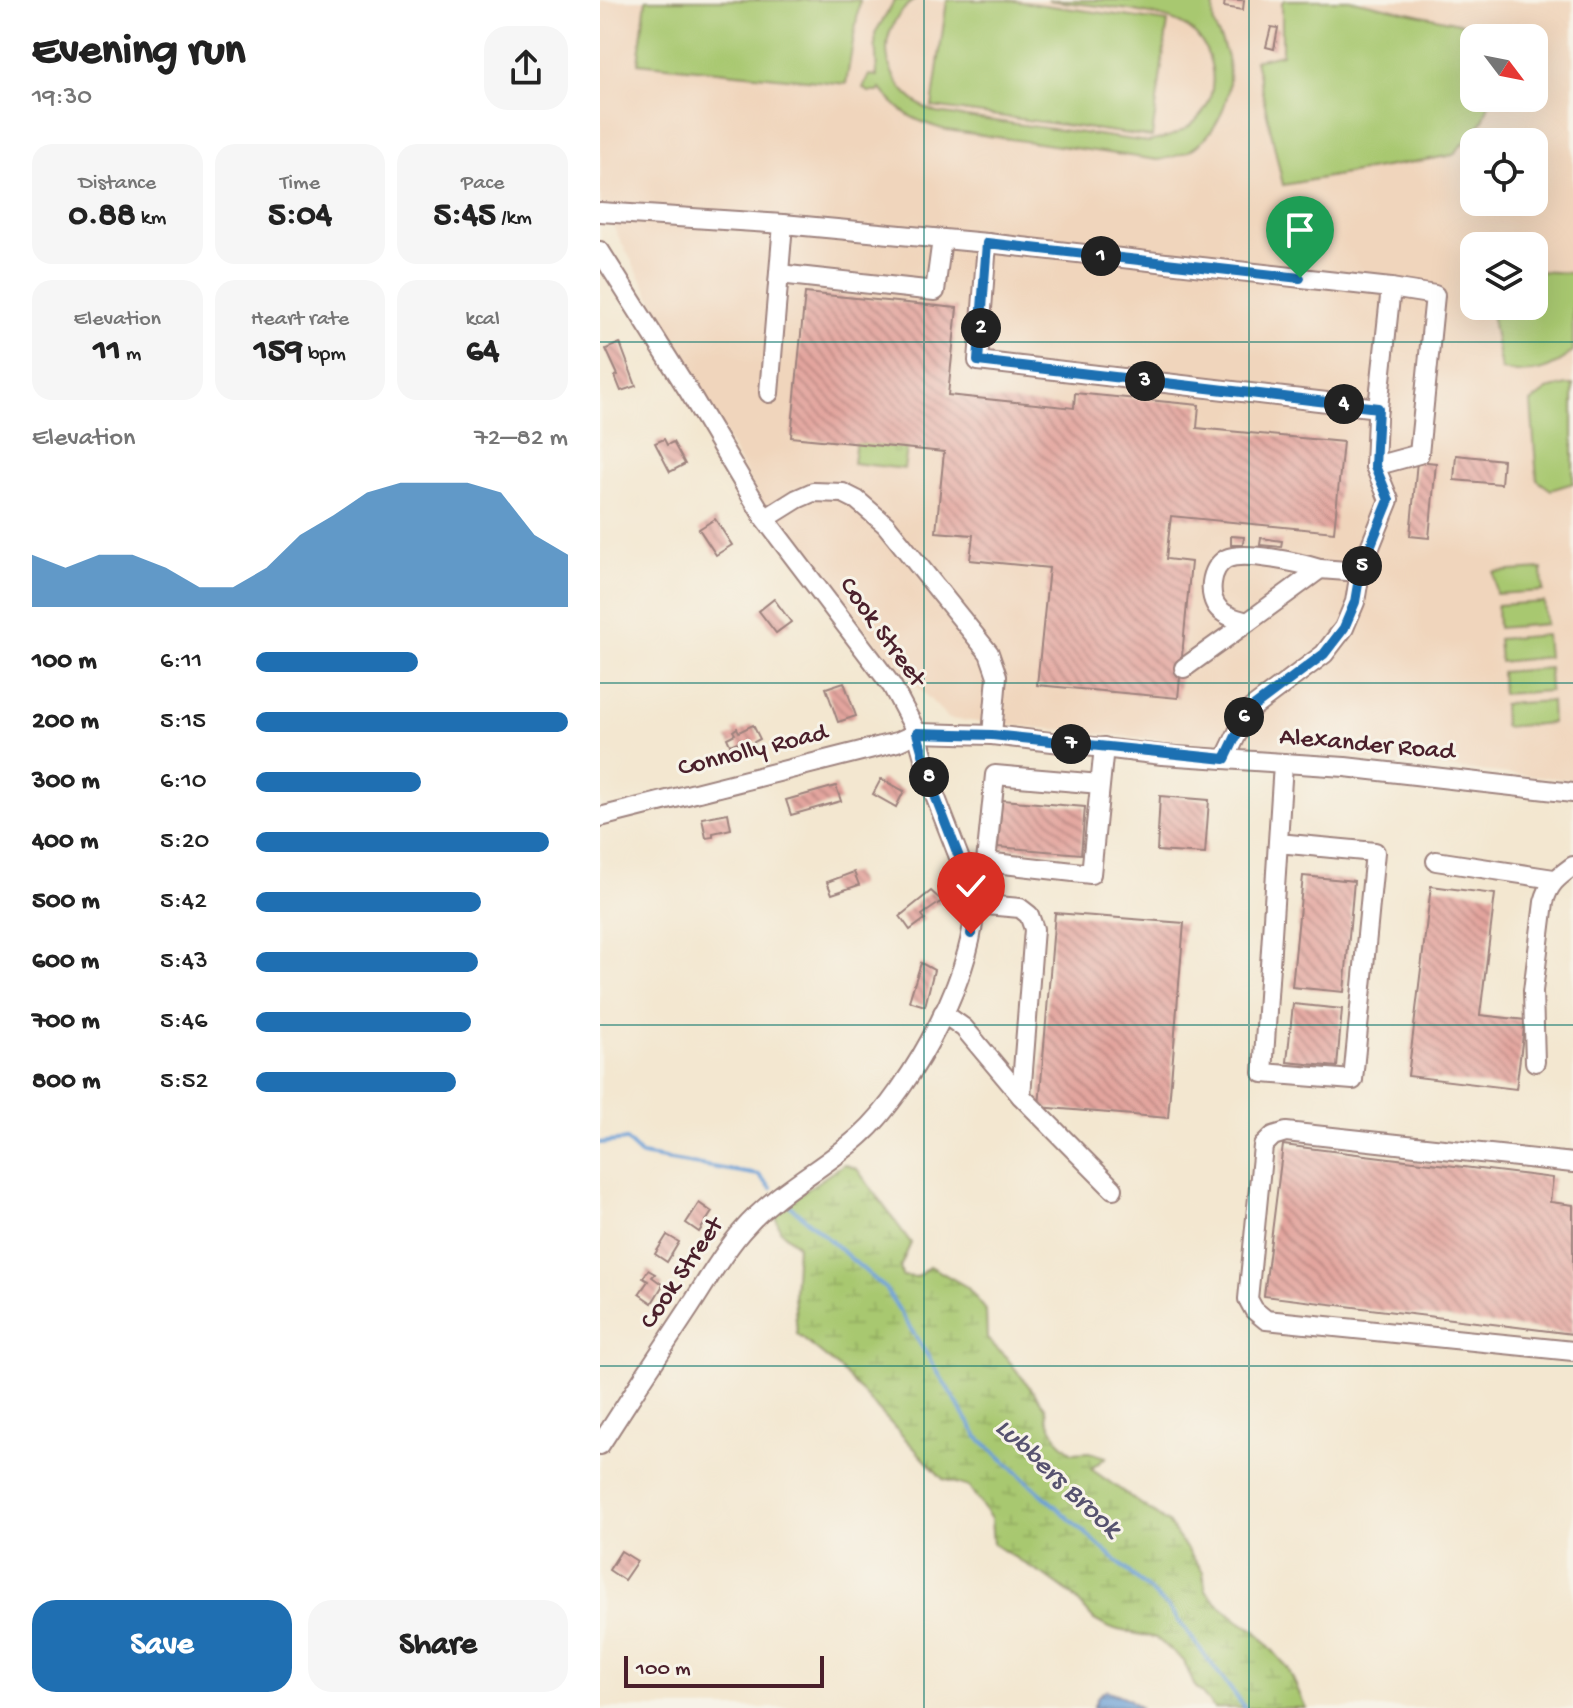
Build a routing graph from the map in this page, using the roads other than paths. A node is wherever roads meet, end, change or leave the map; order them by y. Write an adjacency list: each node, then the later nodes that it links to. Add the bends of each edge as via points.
1 (600, 212): 2 (street)
2 (783, 224): 3 (street); 6 (street)
3 (942, 239): 4 (street); 6 (street, via 935,291)
4 (987, 243): 7 (street); 9 (street, via 978,361)
5 (600, 251): 11 (street, Cook Street)
6 (779, 274): 8 (street)
7 (1391, 288): 9 (street); 10 (street, via 1435,295 1419,454)
8 (769, 393)
9 (1378, 408): 10 (street)
10 (1375, 466): 13 (street, via 1389,500)
11 (765, 519): 16 (street, Cook Street, via 878,666); 17 (street, via 813,492 843,493 871,510 989,653 997,676)
12 (1320, 569): 13 (street); 14 (street); 14 (street, via 1291,560 1224,560 1213,575 1214,602 1221,611)
13 (1360, 572): 19 (street, via 1344,628 1324,654 1248,711)
14 (1248, 622): 15 (street)
15 (1184, 668)
16 (917, 733): 17 (street, Alexander Road); 23 (street, Connolly Road); 28 (street, Cook Street)
17 (992, 735): 18 (street, Alexander Road)
18 (1104, 747): 19 (street, Alexander Road); 21 (street)
19 (1225, 759): 20 (street, Alexander Road)
20 (1283, 764): 22 (street, Alexander Road); 24 (street)
21 (1100, 784): 21 (street, via 1091,874 986,862 995,775)
22 (1573, 793)
23 (600, 817)
24 (1278, 843): 24 (street, via 1263,1073 1353,1080 1375,852)
25 (1436, 861): 27 (street)
26 (1573, 866): 27 (street)
27 (1554, 879): 30 (street, via 1544,902 1533,991)
28 (975, 904): 29 (street, Cook Street, via 968,945); 31 (street, via 1020,908 1034,929)
29 (943, 1013): 31 (street, via 964,1028); 35 (street, Cook Street, via 907,1079 875,1122 779,1194 741,1231)
30 (1535, 1062)
31 (1021, 1096): 33 (street)
32 (1573, 1163): 34 (street, via 1286,1132 1273,1136 1263,1146 1248,1299 1266,1320)
33 (1113, 1189)
34 (1573, 1351)
35 (600, 1445)

